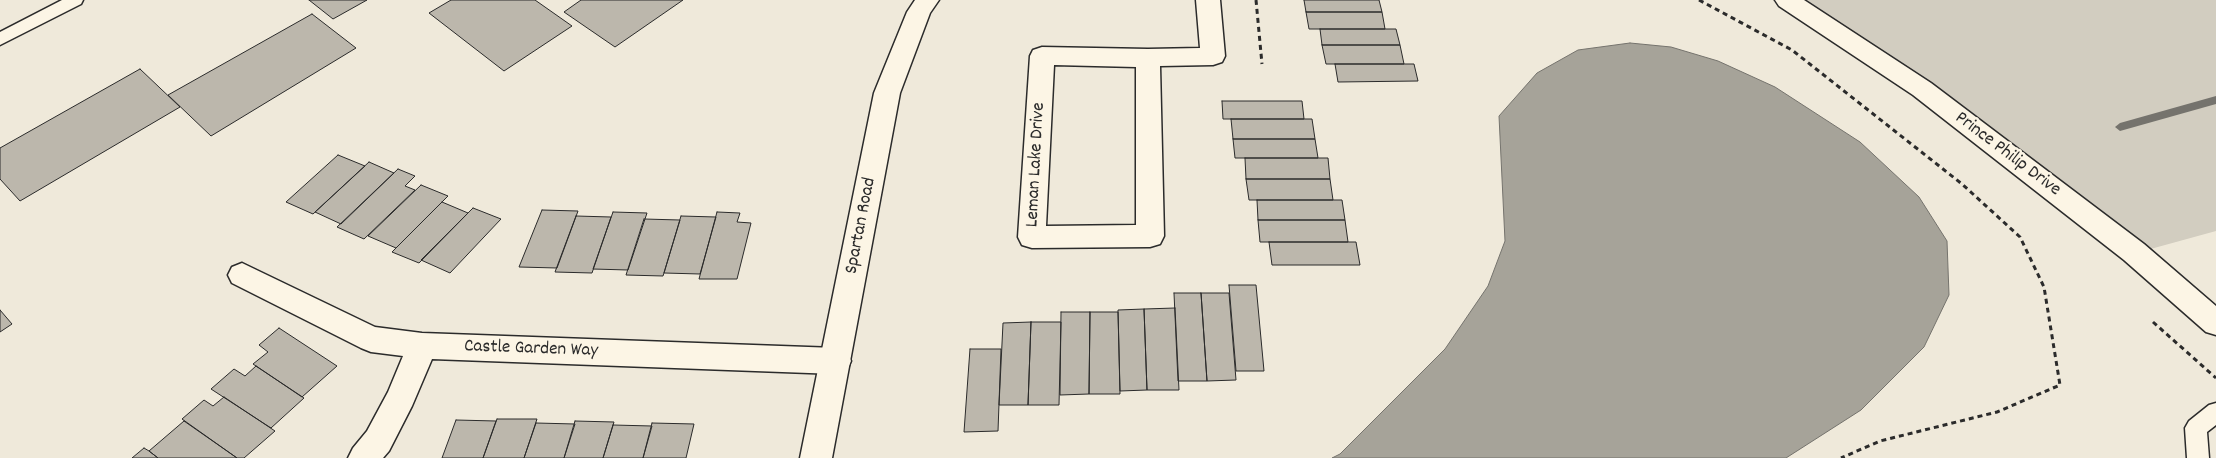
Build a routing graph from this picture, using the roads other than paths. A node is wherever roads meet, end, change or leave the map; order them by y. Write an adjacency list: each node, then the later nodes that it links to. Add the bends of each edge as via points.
1 (75, 0): 5 (lane)
2 (927, 0): 10 (street, Spartan Road, via 919,12 887,93)
3 (1208, 0): 6 (street, Leman Lake Drive, via 1213,56)
4 (1787, 0): 8 (street, Prince Philip Drive, via 1922,90 2134,252)
5 (0, 39)
6 (1148, 58): 6 (street, Leman Lake Drive, via 1150,236 1032,237 1042,56)
7 (242, 275): 9 (street, Castle Garden Way, via 371,339)
8 (2216, 324)
9 (422, 346): 10 (street, Castle Garden Way); 12 (street, via 401,397 378,441)
10 (836, 361): 13 (street, Spartan Road)
11 (2216, 412): 14 (lane, via 2196,428)
12 (364, 458)
13 (816, 458)
14 (2198, 458)

